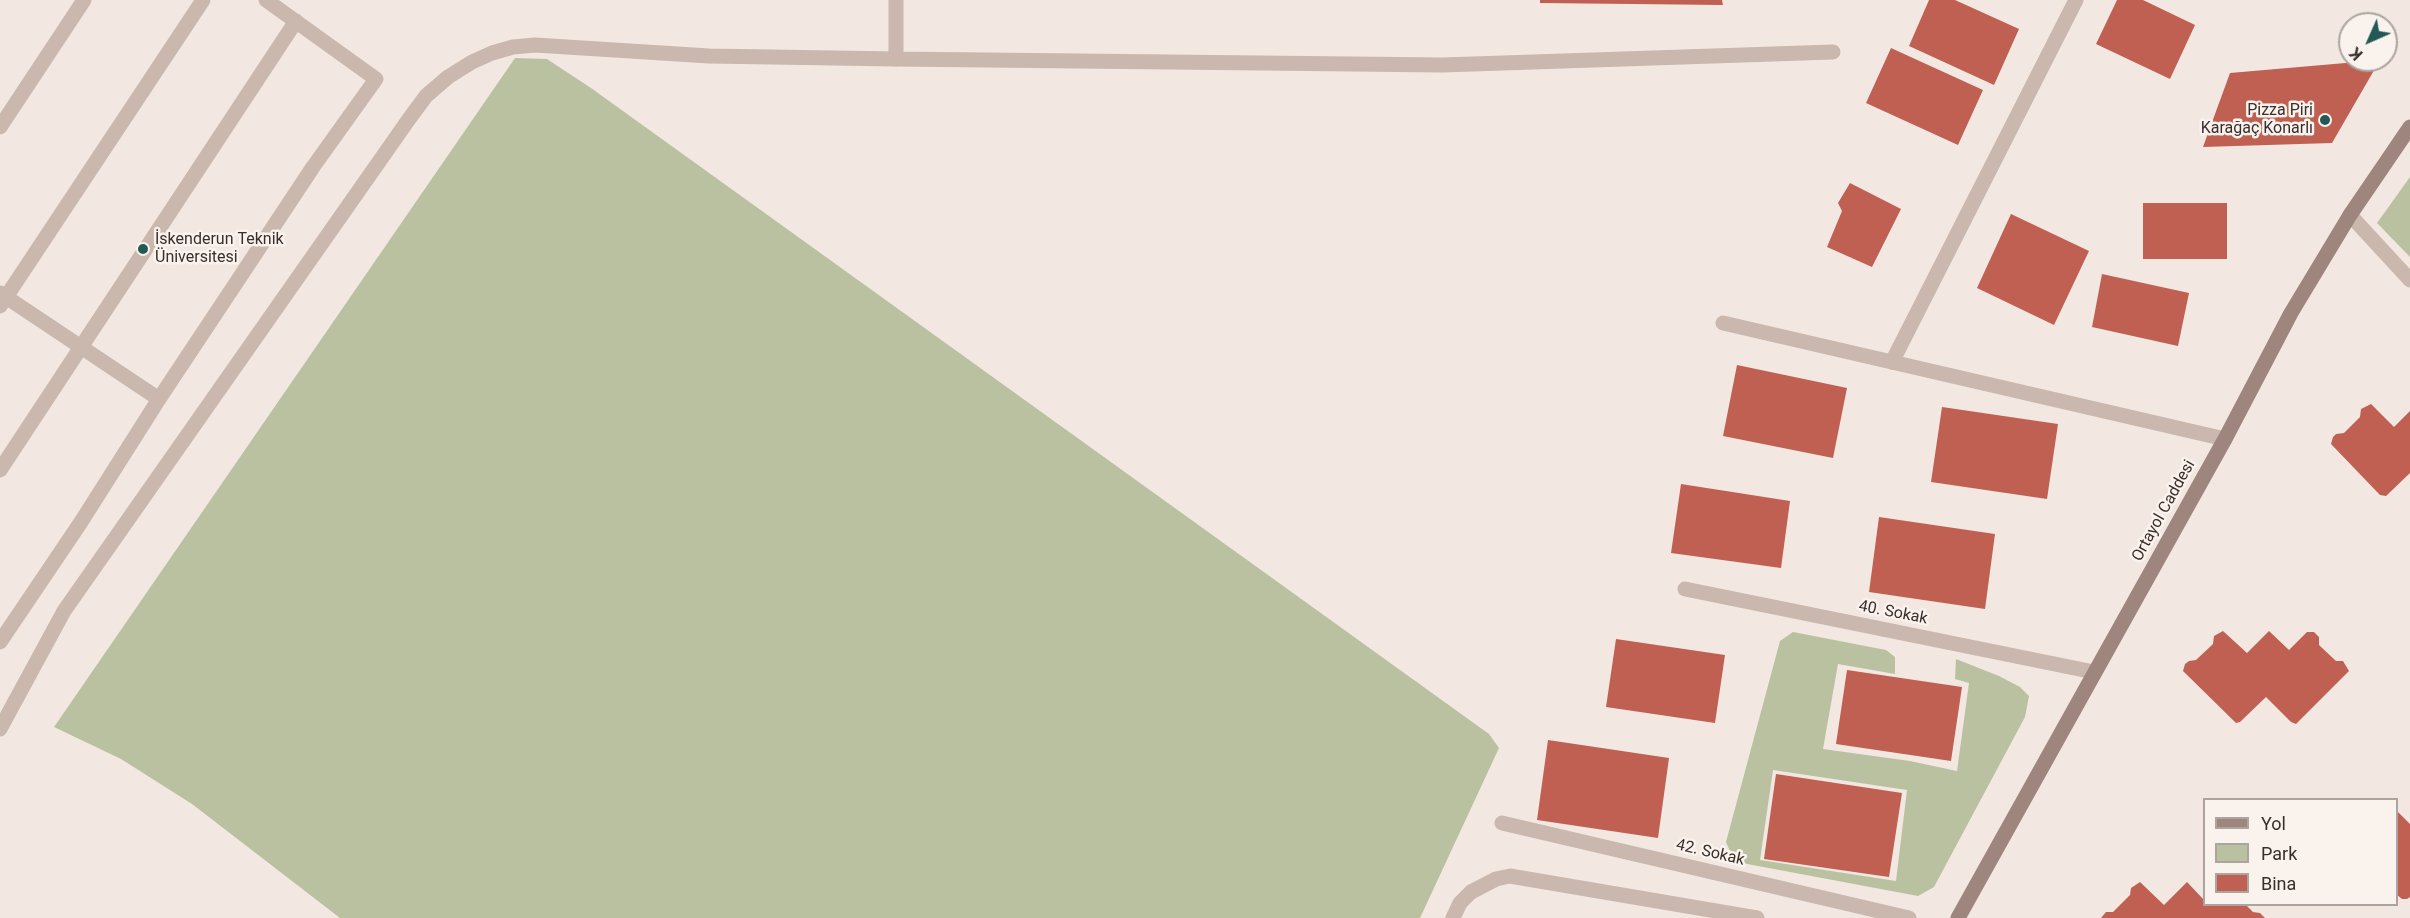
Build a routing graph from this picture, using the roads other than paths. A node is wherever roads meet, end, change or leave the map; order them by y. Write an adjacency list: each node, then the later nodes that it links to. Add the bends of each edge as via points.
1 (84, 0): 9 (street)
2 (203, 0): 13 (street)
3 (266, 0): 6 (street)
4 (896, 0): 8 (street)
5 (2076, 0): 16 (street)
6 (296, 21): 15 (street); 17 (street, via 376,79 336,132)
7 (1833, 52): 8 (street, via 1443,65)
8 (896, 58): 23 (street, via 710,56 535,45 492,53 448,77 426,96 409,119 64,611)
9 (0, 127)
10 (2410, 127): 11 (street, Ortayol Caddesi)
11 (2350, 215): 12 (street); 18 (street, Ortayol Caddesi, via 2291,313)
12 (2410, 280)
13 (2, 299): 15 (street)
14 (1723, 322): 16 (street)
15 (81, 347): 17 (street); 19 (street)
16 (1892, 362): 18 (street)
17 (159, 399): 21 (street)
18 (2225, 439): 22 (street, Ortayol Caddesi)
19 (0, 470)
20 (1685, 589): 22 (street, 40. Sokak)
21 (0, 642)
22 (2094, 672): 28 (street, Ortayol Caddesi)
23 (0, 729)
24 (1502, 823): 27 (street, 42. Sokak)
25 (1453, 918): 26 (street, via 1471,892 1509,876)
26 (1757, 918)
27 (1909, 918)
28 (1958, 918)

